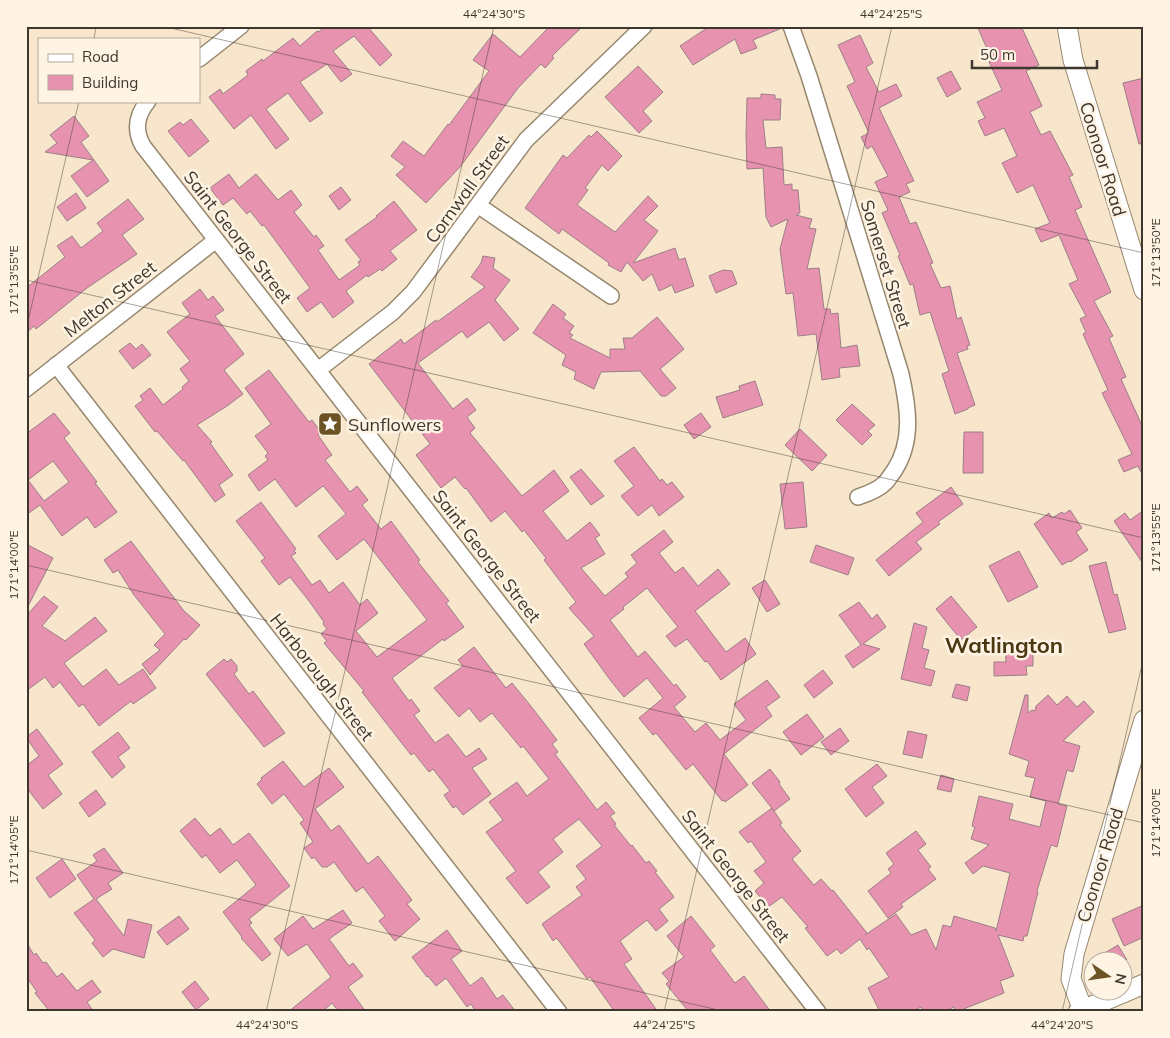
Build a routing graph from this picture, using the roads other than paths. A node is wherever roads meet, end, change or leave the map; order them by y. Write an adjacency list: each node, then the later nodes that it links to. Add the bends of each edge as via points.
1 (241, 26): 5 (street)
2 (644, 26): 7 (street, Cornwall Street, via 526,140)
3 (791, 26): 14 (street, Somerset Street, via 815,95 907,401 907,433 898,464 885,483)
4 (1066, 26): 9 (street, Coonoor Road, via 1073,60)
5 (200, 58)
6 (147, 102): 8 (street, Saint George Street, via 137,120 138,138)
7 (479, 206): 10 (street); 12 (street, Cornwall Street, via 404,302)
8 (216, 240): 11 (street, Melton Street); 12 (street, Saint George Street)
9 (1144, 290)
10 (611, 296)
11 (56, 365): 13 (street, Melton Street); 18 (street, Harborough Street)
12 (318, 370): 19 (street, Saint George Street)
13 (26, 388)
14 (858, 497)
15 (1144, 720): 17 (street, Coonoor Road, via 1074,954 1071,979)
16 (1144, 984): 17 (street)
17 (1081, 1011)
18 (559, 1012)
19 (818, 1012)

